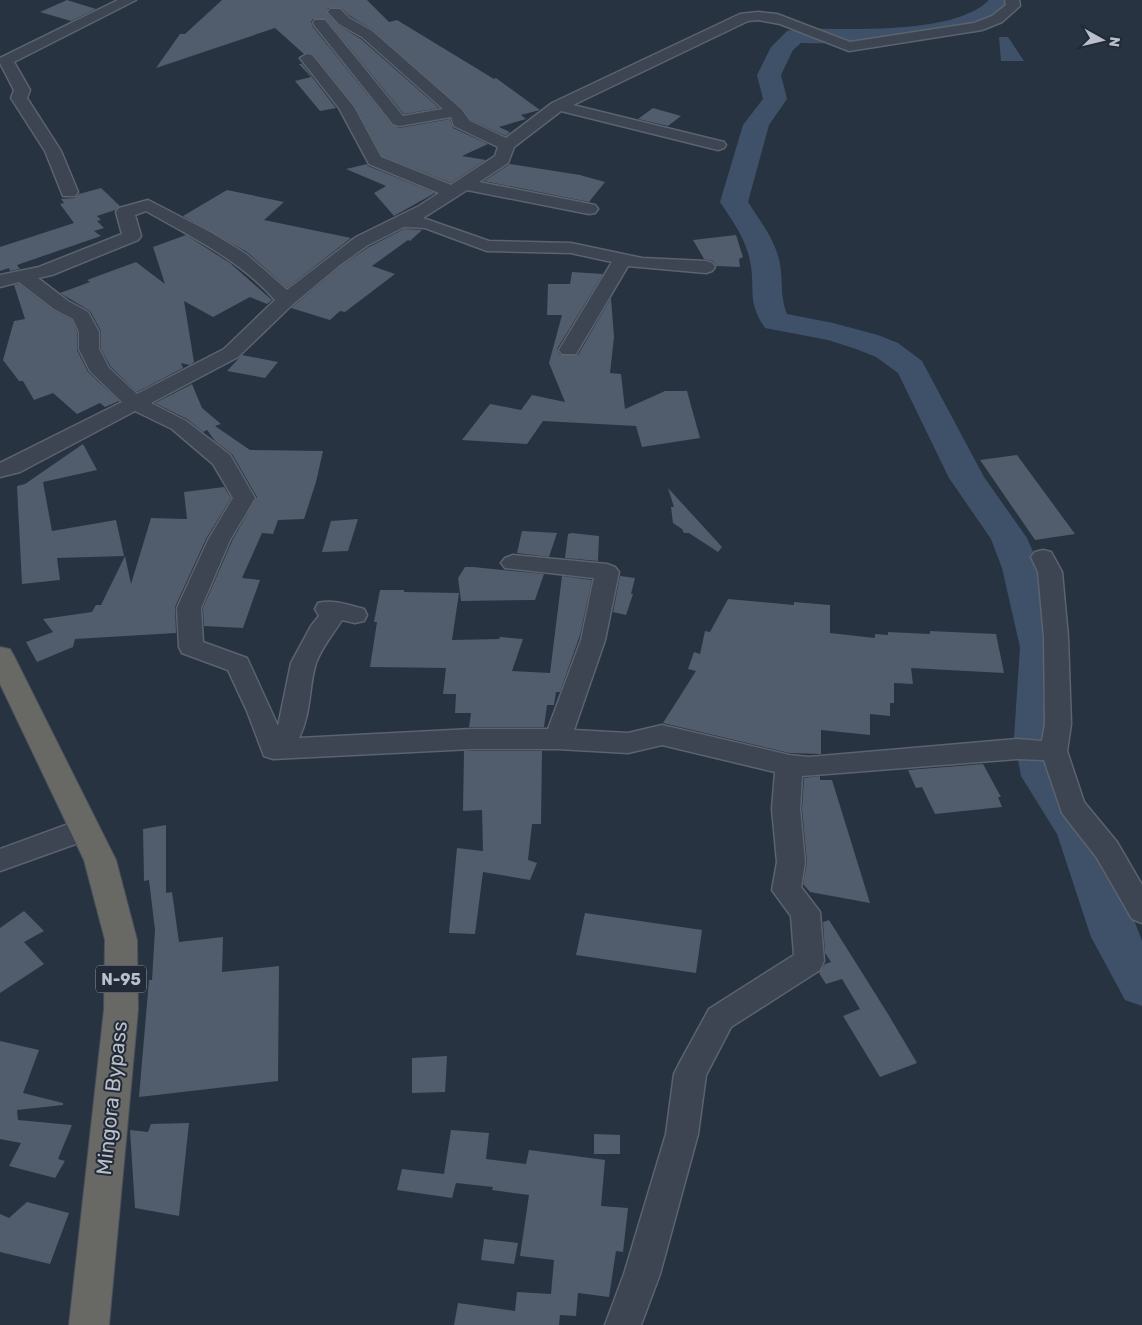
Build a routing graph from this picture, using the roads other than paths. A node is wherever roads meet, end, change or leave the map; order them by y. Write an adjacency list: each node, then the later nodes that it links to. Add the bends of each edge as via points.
1 (129, 0): 11 (street, via 6,60 22,90 19,98 53,151)
2 (1012, 0): 6 (street, via 1013,6 997,19 977,26 849,47 759,14 745,17)
3 (335, 12): 7 (street, via 367,34)
4 (320, 23): 7 (street, via 399,121)
5 (307, 58): 10 (street, via 346,107 376,160)
6 (558, 106): 8 (street); 9 (street)
7 (455, 112): 8 (street, via 464,126)
8 (507, 145): 10 (street, via 502,159)
9 (718, 145)
10 (458, 188): 12 (street); 13 (street)
11 (69, 192)
12 (589, 209)
13 (404, 222): 14 (street, via 427,223 487,246 572,248); 18 (street, via 389,226 362,241)
14 (623, 259): 15 (street); 19 (street)
15 (706, 267)
16 (23, 276): 17 (street); 18 (street, via 45,271 132,236 125,212 148,205 238,258 267,278); 20 (street, via 81,316 89,332 89,349 100,371)
17 (0, 281)
18 (286, 300): 20 (street, via 231,353)
19 (569, 350)
20 (135, 403): 21 (street); 26 (street, via 179,425 222,460 244,498 219,540 189,608 192,647 238,664 273,749 472,739)
21 (0, 470)
22 (1043, 557): 28 (street, via 1050,572 1056,637 1058,724)
23 (513, 563): 26 (street, via 607,572 593,640)
24 (354, 614): 27 (street, via 328,609 332,617 323,626 304,663 294,721)
25 (0, 656): 30 (highway, Mingora Bypass / N-95)
26 (558, 739): 29 (street, via 628,743 662,735)
27 (283, 743)
28 (1054, 750): 29 (street, via 1017,749 809,767); 32 (street, via 1072,806 1107,850)
29 (789, 765): 34 (street, via 786,809 791,862 786,890 804,912 810,961 720,1018 690,1074 679,1144 642,1274)
30 (85, 829): 31 (street); 33 (highway, Mingora Bypass / N-95, via 100,860 121,940 121,1010)
31 (0, 860)
32 (1142, 912)
33 (89, 1325)
34 (623, 1325)

